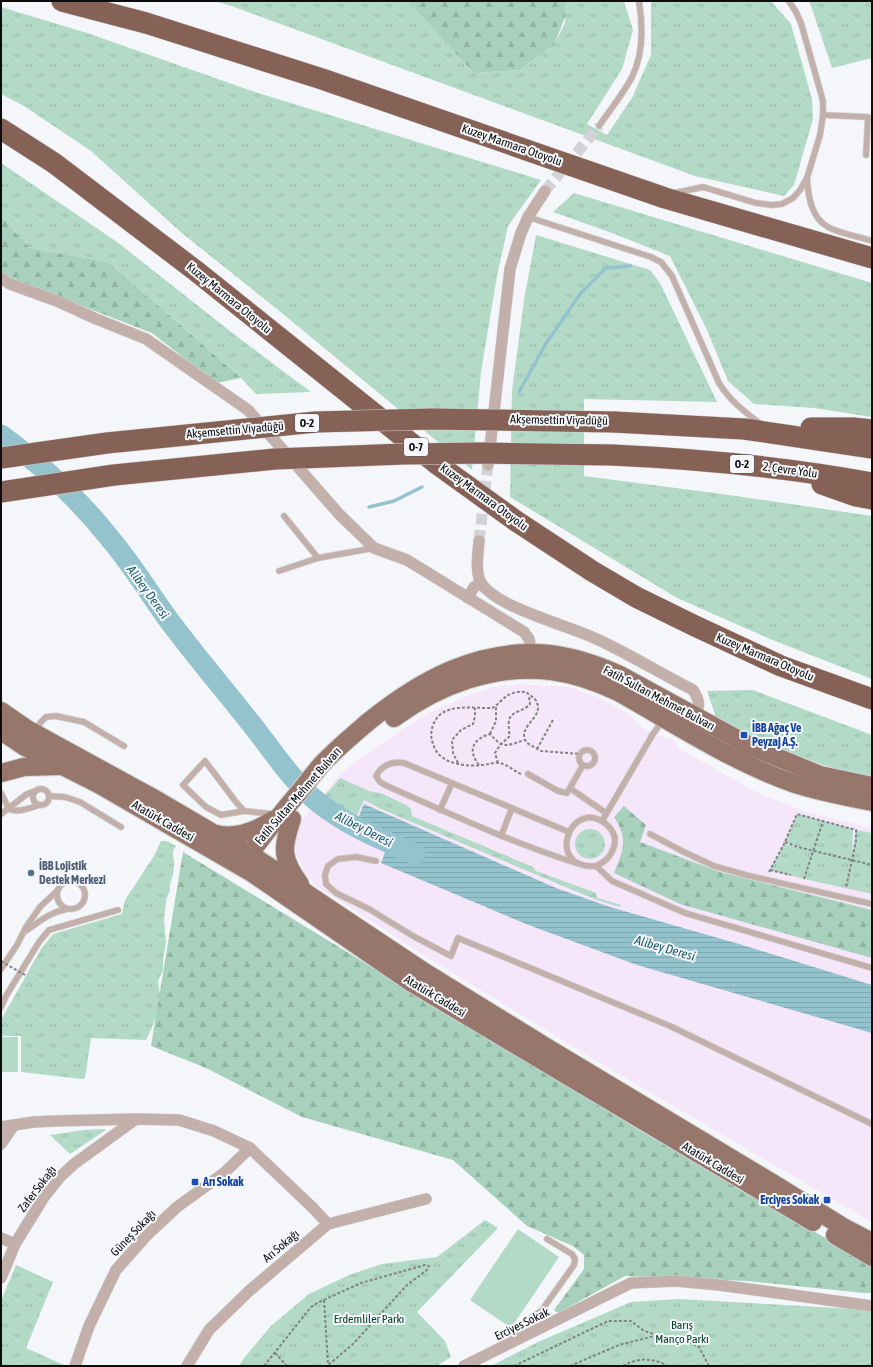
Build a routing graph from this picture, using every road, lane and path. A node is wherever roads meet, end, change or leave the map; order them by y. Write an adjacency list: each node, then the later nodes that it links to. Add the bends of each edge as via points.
1 (62, 1): 10 (highway, Kuzey Marmara Otoyolu, via 146,23 322,79)
2 (638, 1): 5 (lane, via 642,36 638,62 632,78)
3 (789, 1): 4 (lane, via 801,23 823,101)
4 (823, 115): 7 (lane, via 868,117); 8 (lane, via 820,135)
5 (599, 126)
6 (1, 129): 33 (highway, Kuzey Marmara Otoyolu / O-7, via 54,163 190,266 437,464 516,522 636,597 686,622 781,666)
7 (866, 155)
8 (807, 178): 10 (lane, via 793,198 782,204 756,203 703,187); 12 (lane, via 812,207 827,227)
9 (545, 191): 11 (street)
10 (661, 196): 13 (highway, Kuzey Marmara Otoyolu)
11 (528, 217): 16 (lane, via 661,262 672,276 723,389 741,409); 19 (street, via 510,269)
12 (872, 241)
13 (872, 258)
14 (1, 278): 26 (street, via 10,284 146,339 248,410 339,514)
15 (872, 430): 16 (highway, via 816,427)
16 (772, 433): 17 (highway, O-2); 18 (highway, Akşemsettin Viyadüğü / O-2, bridge, via 704,426 614,422 432,419 316,422 106,443)
17 (872, 448)
18 (1, 458)
19 (488, 465)
20 (775, 467): 21 (highway, 2. Çevre Yolu / O-2); 22 (highway, 2. Çevre Yolu / O-2, bridge, via 612,455 411,454 275,459 114,475); 23 (highway, via 838,490)
21 (872, 482)
22 (1, 492)
23 (872, 499)
24 (284, 516): 27 (lane)
25 (479, 541): 29 (street, via 478,564)
26 (374, 548): 27 (lane); 30 (street, via 407,560)
27 (318, 558): 28 (lane)
28 (279, 571)
29 (481, 583): 30 (street, via 474,588); 39 (street, via 490,593 512,606 600,640 693,690 700,705)
30 (468, 598): 31 (street, via 524,632 529,639)
31 (532, 654): 36 (main road, Fatih Sultan Mehmet Bulvarı, via 551,654 601,667 620,675); 52 (main road, Fatih Sultan Mehmet Bulvarı, via 497,656 476,661 424,683 352,735)
32 (529, 695): 34 (path, via 526,692 514,692); 42 (path, via 537,701 538,713 525,729); 43 (path, via 530,704 511,717 509,737)
33 (872, 699)
34 (496, 706): 35 (path); 41 (path, via 496,721)
35 (475, 708): 48 (path, via 473,724 460,730 452,740 453,753); 48 (path, via 464,707 446,711 434,722 432,728 430,736 437,752 445,759)
36 (669, 711): 39 (main road, Fatih Sultan Mehmet Bulvarı); 52 (main road, Fatih Sultan Mehmet Bulvarı, via 576,676 551,671 499,672 473,677 423,699); 67 (lane)
37 (553, 720): 45 (path)
38 (4, 724): 40 (main road, Atatürk Caddesi); 51 (main road, Atatürk Caddesi, via 25,747)
39 (691, 724): 56 (main road, Fatih Sultan Mehmet Bulvarı, via 732,738 820,775); 61 (main road, Fatih Sultan Mehmet Bulvarı, via 734,757 781,779 812,789)
40 (35, 734): 44 (lane, via 46,717 56,716 84,722); 76 (main road, Atatürk Caddesi, via 155,799)
41 (490, 734): 43 (path); 49 (path, via 475,741 473,754)
42 (525, 740): 43 (path, via 512,745); 45 (path)
43 (500, 745): 47 (path, via 495,753)
44 (124, 746)
45 (536, 749): 46 (path, via 544,752)
46 (580, 754): 50 (lane, via 579,759); 50 (lane, via 587,750 595,756 595,761 591,765)
47 (498, 763): 49 (path); 54 (path, via 521,774)
48 (459, 764): 49 (path)
49 (479, 765)
50 (584, 765): 57 (lane)
51 (64, 766): 53 (main road, via 24,767); 76 (main road, Atatürk Caddesi, via 158,817)
52 (328, 767): 69 (main road, Fatih Sultan Mehmet Bulvarı)
53 (1, 773)
54 (528, 774): 57 (lane, via 558,791 567,793)
55 (452, 784): 63 (lane); 65 (lane); 65 (lane, via 404,763 395,762 388,763 376,776 385,785)
56 (872, 786)
57 (571, 789): 67 (lane)
58 (36, 791): 60 (lane, via 44,790); 62 (lane, via 33,798); 64 (lane, via 27,794)
59 (1, 793): 64 (lane)
60 (49, 796): 62 (lane, via 47,803); 72 (lane, via 65,797 80,802)
61 (872, 802)
62 (39, 805): 64 (lane, via 18,811)
63 (512, 808): 73 (lane); 75 (lane)
64 (9, 809): 68 (lane)
65 (440, 810): 75 (lane)
66 (244, 811): 66 (lane, via 221,815 206,807 183,786 205,761); 69 (lane)
67 (606, 813): 70 (lane)
68 (1, 814)
69 (290, 815): 76 (main road, via 243,833); 81 (main road, Fatih Sultan Mehmet Bulvarı); 89 (main road, via 285,857 291,872)
70 (602, 821): 73 (lane, via 579,821); 84 (lane, via 613,833 614,845 610,857)
71 (823, 821): 77 (path, via 797,814); 78 (path); 79 (path, via 856,830)
72 (121, 827)
73 (569, 832): 82 (lane, via 566,847 569,854)
74 (650, 834): 86 (lane, via 714,866)
75 (501, 836): 82 (lane)
76 (211, 840): 81 (main road, Atatürk Caddesi)
77 (785, 842): 78 (path); 86 (path)
78 (813, 850): 79 (path); 85 (path)
79 (852, 860): 83 (path); 87 (path)
80 (376, 861): 100 (lane, via 356,857 338,859 328,866 326,884 336,893 451,956 458,938 670,1026)
81 (252, 862): 89 (main road, Atatürk Caddesi, via 282,875); 111 (main road, Atatürk Caddesi, via 267,882 412,983)
82 (580, 864): 84 (lane)
83 (872, 865)
84 (596, 866): 95 (lane, via 612,881 685,914)
85 (804, 879)
86 (765, 880): 90 (lane)
87 (846, 888)
88 (57, 891): 91 (lane, via 60,904); 91 (lane, via 67,882 76,883 83,889 83,902 76,908); 93 (lane, via 40,907)
89 (309, 896): 109 (main road, Atatürk Caddesi, via 426,973 551,1050 843,1227)
90 (872, 904)
91 (67, 909): 93 (lane, via 48,915)
92 (118, 910): 98 (lane, via 49,930 39,942)
93 (23, 932): 96 (lane)
94 (1, 961): 97 (path, bridge)
95 (872, 968)
96 (1, 969)
97 (25, 975)
98 (1, 1007)
99 (136, 1119): 101 (street, via 47,1121); 104 (street, via 179,1120 214,1131); 110 (street, Zafer Sokağı, via 60,1177 44,1197)
100 (872, 1124)
101 (14, 1125): 102 (street); 103 (street)
102 (1, 1127)
103 (1, 1144)
104 (250, 1148): 106 (street); 119 (street, Güneş Sokağı, via 224,1173 177,1207 146,1236 116,1270 89,1326)
105 (426, 1199): 106 (street, Arı Sokağı)
106 (328, 1224): 120 (street, Arı Sokağı, via 249,1291 209,1330)
107 (1, 1238): 110 (street)
108 (547, 1239): 116 (lane, via 572,1254 575,1259 574,1265 542,1310 516,1330)
109 (872, 1242)
110 (15, 1244): 112 (street, Zafer Sokağı)
111 (872, 1257)
112 (1, 1278)
113 (324, 1300): 117 (path, via 311,1308); 118 (path); 118 (path, via 361,1282 429,1266 407,1285 352,1345)
114 (872, 1306): 116 (street, Erciyes Sokak, via 719,1285 676,1281 632,1283)
115 (658, 1335): 124 (path, via 644,1331 631,1321 608,1321); 125 (path, via 619,1345); 128 (path, via 699,1346)
116 (509, 1345): 123 (street, Erciyes Sokak)
117 (275, 1353): 121 (path); 122 (path)
118 (327, 1365)
119 (74, 1366)
120 (187, 1366)
121 (264, 1366)
122 (287, 1366)
123 (464, 1366)
124 (514, 1366)
125 (570, 1366)
126 (623, 1366): 127 (path, via 642,1359 655,1360)
127 (668, 1366)
128 (709, 1366)

